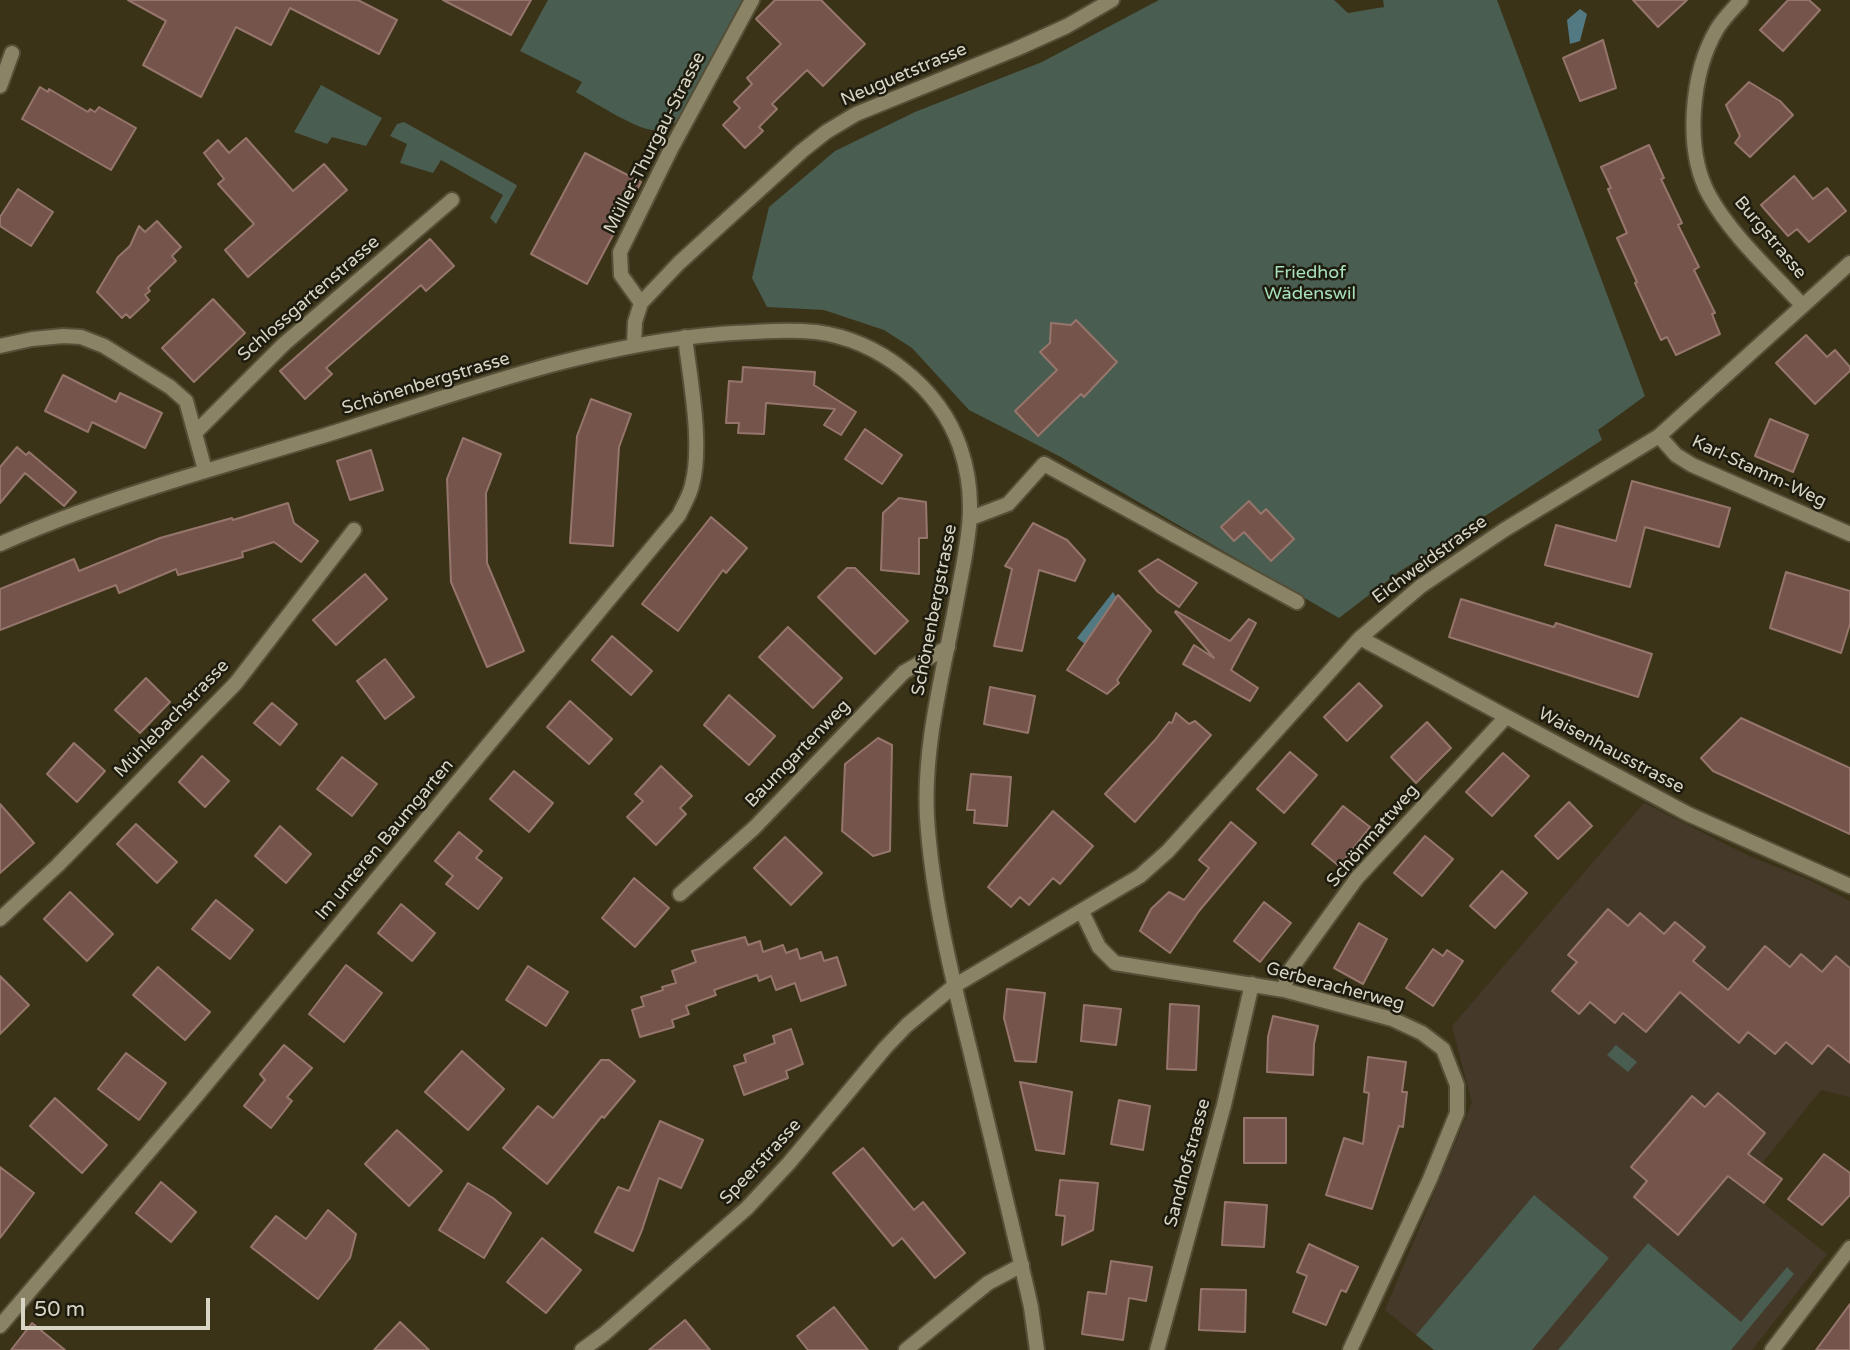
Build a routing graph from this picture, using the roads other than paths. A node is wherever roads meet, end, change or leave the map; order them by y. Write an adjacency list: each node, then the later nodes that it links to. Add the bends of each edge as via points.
1 (752, 0): 8 (street, Müller-Thurgau-Strasse, via 621,252 621,275)
2 (1112, 0): 8 (street, Neuguetstrasse, via 1067,26 856,114 826,132 679,263)
3 (1741, 0): 9 (street, Burgstrasse, via 1717,28 1696,86 1697,154 1709,194 1739,236)
4 (12, 53): 5 (street)
5 (0, 86)
6 (452, 200): 13 (street, Schlossgartenstrasse, via 285,344)
7 (1850, 263): 9 (street, Eichweidstrasse)
8 (641, 303): 11 (street)
9 (1802, 305): 14 (street, Eichweidstrasse)
10 (685, 337): 11 (street, Schönenbergstrasse); 16 (street, Schönenbergstrasse, via 766,331 818,333 859,345 897,365 930,396 953,430 967,473); 33 (street, Im unteren Baumgarten, via 696,455 692,486 678,515)
11 (634, 345): 15 (street, Schönenbergstrasse)
12 (0, 346): 13 (street, via 63,336 104,346 186,401)
13 (196, 432): 15 (street)
14 (1659, 436): 18 (street, Karl-Stamm-Weg, via 1692,465); 21 (street, Eichweidstrasse, via 1484,543 1422,586)
15 (205, 470): 19 (street, Schönenbergstrasse, via 106,502)
16 (971, 518): 20 (street, via 1008,504 1044,464); 22 (street, Schönenbergstrasse)
17 (354, 530): 27 (street, Mühlebachstrasse, via 236,683)
18 (1850, 534)
19 (0, 544)
20 (1297, 602)
21 (1360, 638): 23 (street, Waisenhausstrasse); 26 (street, Eichweidstrasse, via 1168,850 1140,876)
22 (948, 647): 25 (street, Baumgartenweg, via 904,672 754,828); 29 (street, Schönenbergstrasse, via 931,738 927,797 930,853)
23 (1506, 718): 24 (street, Waisenhausstrasse, via 1688,814); 30 (street, Schönmattweg, via 1357,878 1288,973)
24 (1850, 887)
25 (680, 894)
26 (1082, 912): 28 (street, Gerberacherweg, via 1099,947 1124,967); 29 (street, Eichweidstrasse)
27 (0, 919)
28 (1252, 984): 30 (street, Gerberacherweg); 37 (street, Sandhofstrasse)
29 (954, 986): 32 (street, Schönenbergstrasse); 34 (street, Speerstrasse, via 885,1048 747,1208)
30 (1284, 990): 38 (street, Gerberacherweg, via 1392,1019 1422,1033 1443,1049 1457,1085 1457,1113)
31 (1850, 1248): 39 (street)
32 (1022, 1265): 35 (street, via 989,1283); 36 (street, Schönenbergstrasse)
33 (0, 1326)
34 (582, 1350)
35 (906, 1350)
36 (1037, 1350)
37 (1157, 1350)
38 (1350, 1350)
39 (1772, 1350)

